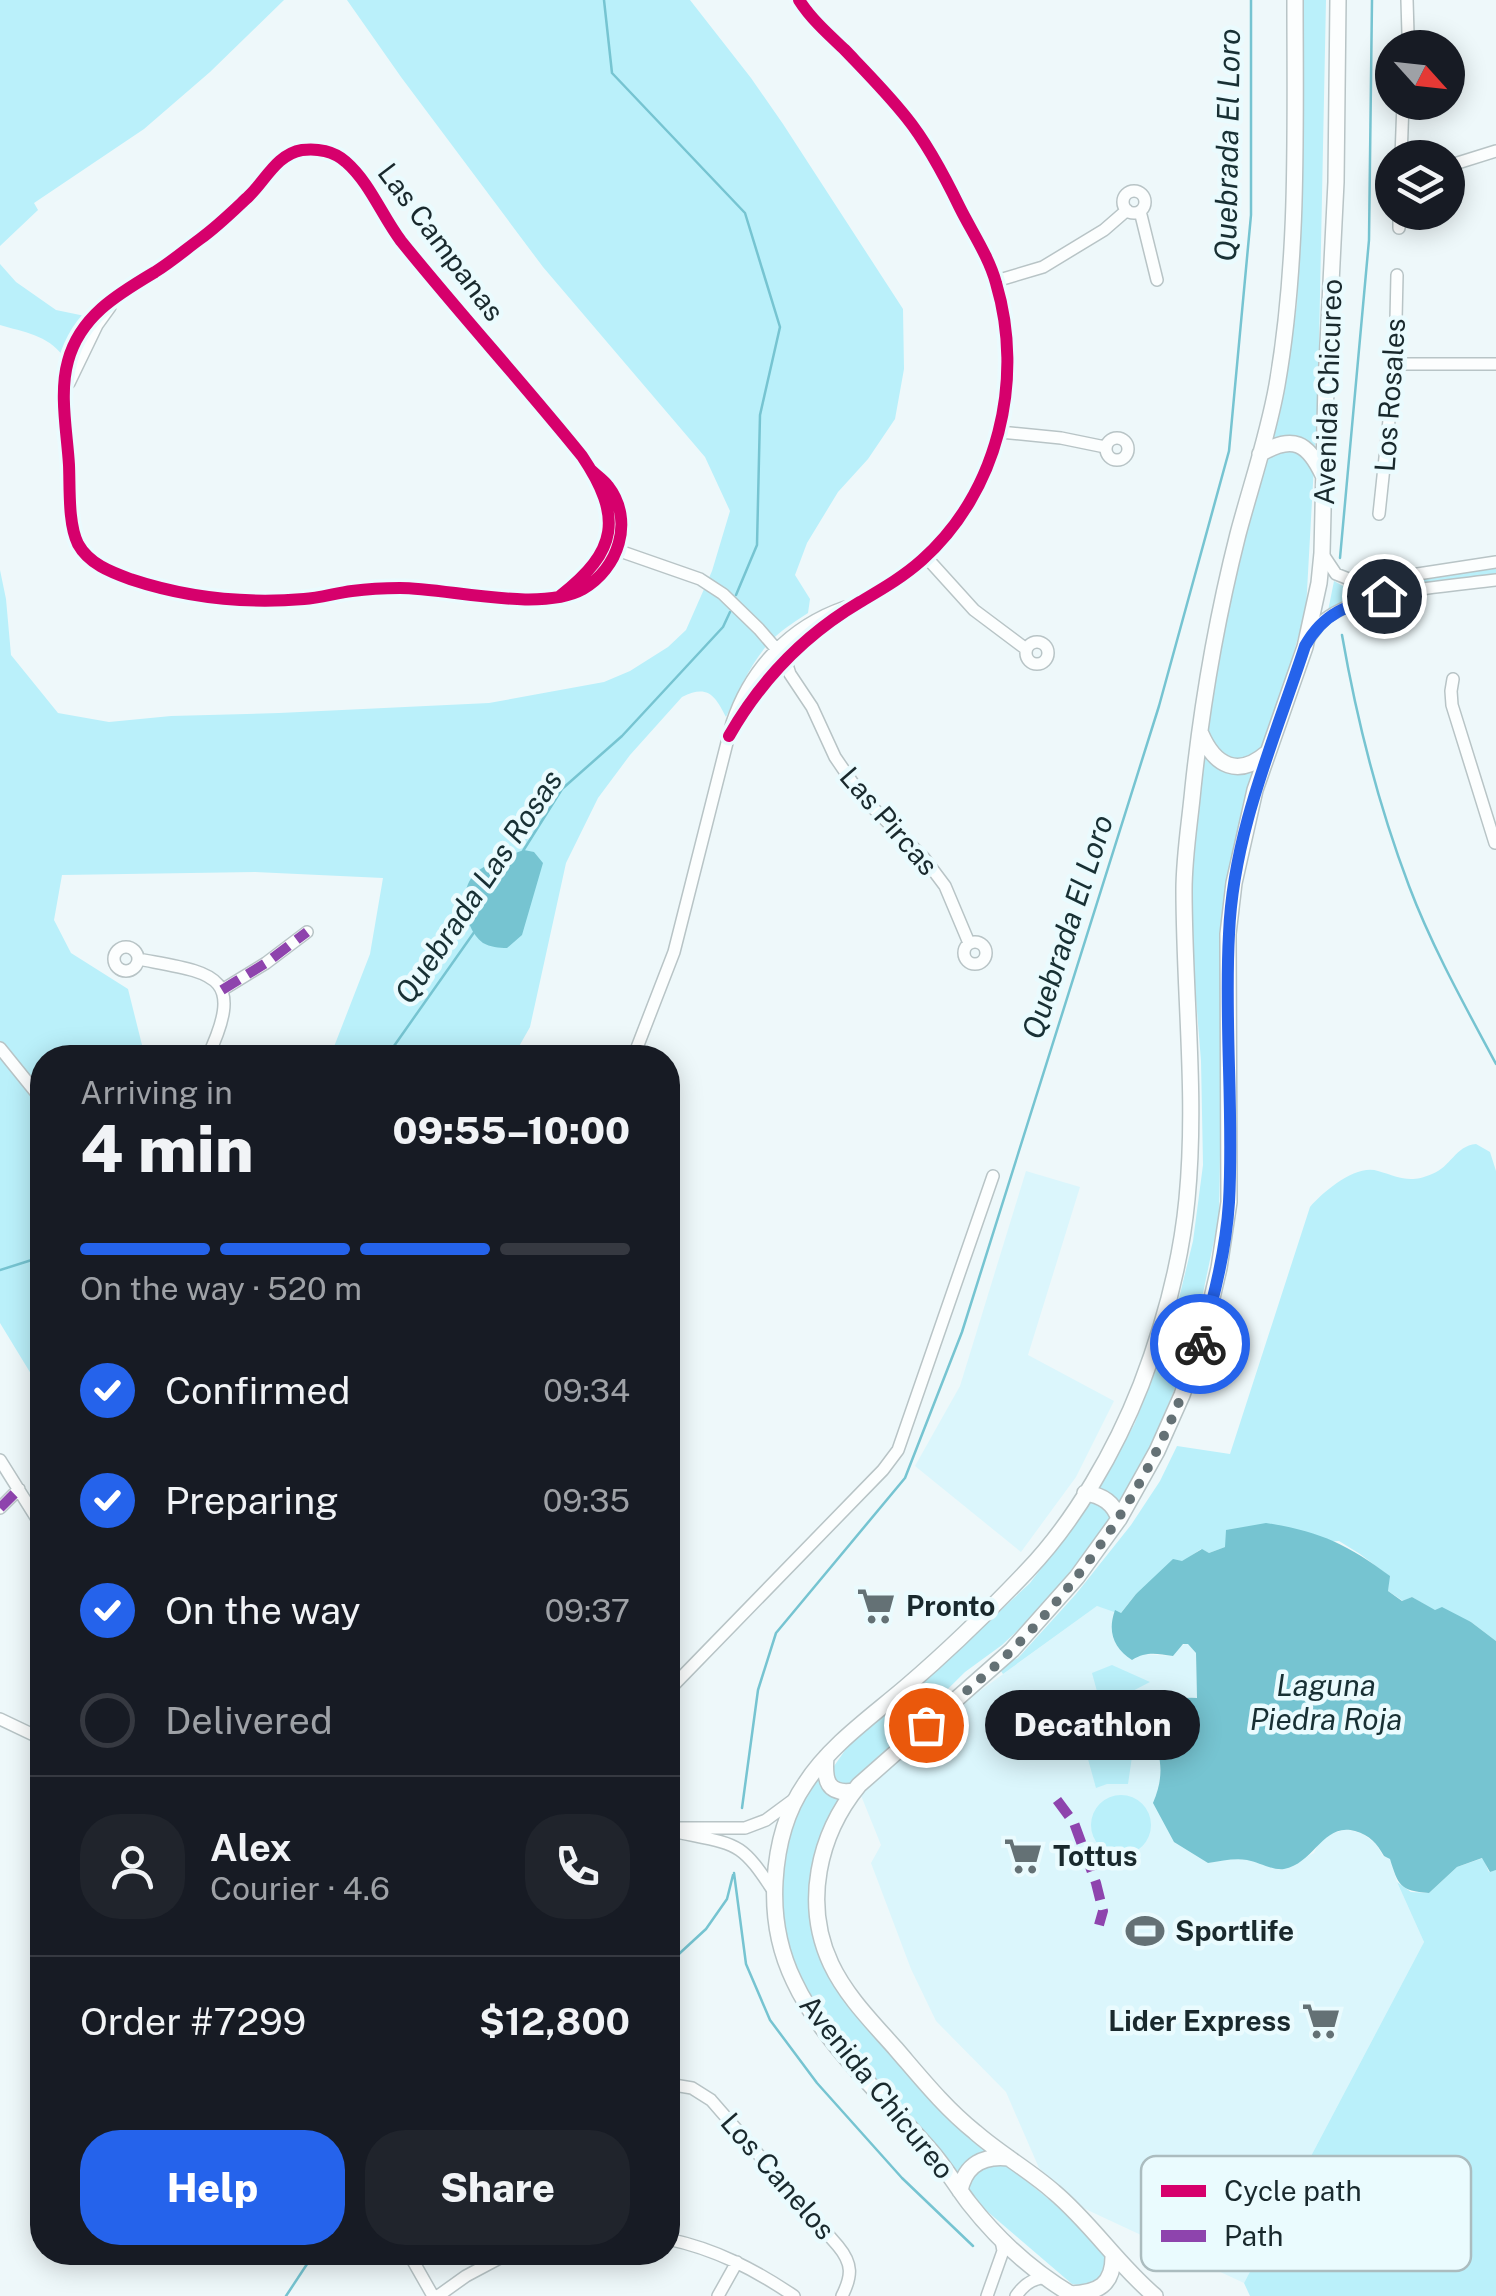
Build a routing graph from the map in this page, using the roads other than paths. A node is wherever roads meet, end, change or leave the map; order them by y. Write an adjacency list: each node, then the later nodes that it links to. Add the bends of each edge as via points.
1 (799, 0): 10 (street, via 909,120)
2 (1295, 0): 15 (main road, Avenida Chicureo, via 1288,290 1277,385)
3 (1338, 0): 16 (main road, Avenida Chicureo)
4 (1408, 0): 5 (street)
5 (1408, 30)
6 (1496, 152): 7 (street)
7 (1465, 163)
8 (1398, 276): 11 (street, Los Rosales)
9 (1157, 280): 10 (street, via 1133,211 1060,258)
10 (996, 282): 13 (street, via 1007,350)
11 (1394, 364): 12 (street); 17 (street, Los Rosales)
12 (1496, 364)
13 (1000, 432): 14 (street); 20 (street, via 980,486)
14 (1106, 447)
15 (1260, 454): 16 (main road, via 1282,443 1299,445 1314,456); 29 (main road, Avenida Chicureo, via 1225,591)
16 (1325, 479): 19 (main road, Avenida Chicureo)
17 (1379, 514)
18 (612, 548): 18 (street, Las Campanas, via 621,523 608,486 398,236 356,172 320,149 296,151 279,162 208,233 125,288 97,325 65,391 79,545 110,572 146,584 252,602 402,588 508,599 560,596 581,590 607,569); 25 (street, via 712,586)
19 (1322, 553): 21 (street, via 1336,574 1359,583); 24 (main road, Avenida Chicureo)
20 (926, 556): 23 (street); 26 (street, via 974,610)
21 (1496, 562)
22 (1496, 580): 24 (street, via 1359,603 1324,620)
23 (859, 603): 25 (street, via 813,621); 27 (street)
24 (1305, 646): 31 (main road, Avenida Chicureo)
25 (776, 648): 27 (street, Las Pircas); 30 (street, via 746,688)
26 (1026, 649)
27 (784, 659): 30 (street); 35 (street, Las Pircas, via 863,798 945,886)
28 (1454, 679): 32 (street, via 1452,704)
29 (1201, 734): 31 (main road, via 1228,765 1246,766); 45 (main road, Avenida Chicureo, via 1184,883 1190,1118 1183,1235 1146,1371)
30 (730, 736): 39 (street, via 674,952)
31 (1267, 753): 48 (main road, Avenida Chicureo, via 1244,833 1230,922 1229,1202 1219,1268 1182,1395)
32 (1490, 805): 33 (street)
33 (1496, 843)
34 (306, 932): 37 (street)
35 (969, 943)
36 (138, 959): 37 (street, via 199,970)
37 (222, 990): 38 (street, via 224,1012)
38 (212, 1045)
39 (638, 1045)
40 (0, 1048): 41 (street)
41 (30, 1085)
42 (993, 1176): 49 (street, via 898,1450)
43 (0, 1460): 44 (street)
44 (18, 1489): 46 (street); 47 (street)
45 (1085, 1493): 48 (main road, via 1106,1500); 52 (main road, Avenida Chicureo, via 1028,1570)
46 (0, 1508)
47 (30, 1508)
48 (1119, 1519): 53 (main road, Avenida Chicureo, via 1034,1627)
49 (680, 1679)
50 (0, 1719): 51 (street)
51 (30, 1733)
52 (826, 1757): 53 (main road, via 830,1785); 54 (main road, Avenida Chicureo)
53 (854, 1791): 59 (main road, Avenida Chicureo, via 830,1831 818,1876 819,1923 831,1963 922,2079)
54 (796, 1798): 55 (street, via 750,1827); 57 (main road, Avenida Chicureo, via 782,1835)
55 (680, 1829)
56 (680, 1832): 57 (street, via 743,1851)
57 (775, 1894): 60 (main road, Avenida Chicureo, via 782,1950 803,1999)
58 (680, 2086): 73 (street, Los Canelos, via 711,2100 838,2246 851,2267)
59 (1009, 2158): 60 (main road, via 976,2163); 63 (main road, Avenida Chicureo, via 1066,2202)
60 (960, 2191): 61 (main road, Avenida Chicureo)
61 (1002, 2240): 67 (main road, Avenida Chicureo); 68 (street)
62 (680, 2242): 64 (street)
63 (1114, 2254): 69 (main road, via 1103,2285); 75 (main road, Avenida Chicureo)
64 (737, 2262): 71 (street); 72 (street)
65 (416, 2265): 70 (street)
66 (487, 2265): 70 (street)
67 (1046, 2278): 69 (main road, Avenida Chicureo); 74 (street)
68 (990, 2294)
69 (1072, 2295)
70 (436, 2296)
71 (718, 2296)
72 (794, 2296)
73 (842, 2296)
74 (1016, 2296)
75 (1155, 2296)

